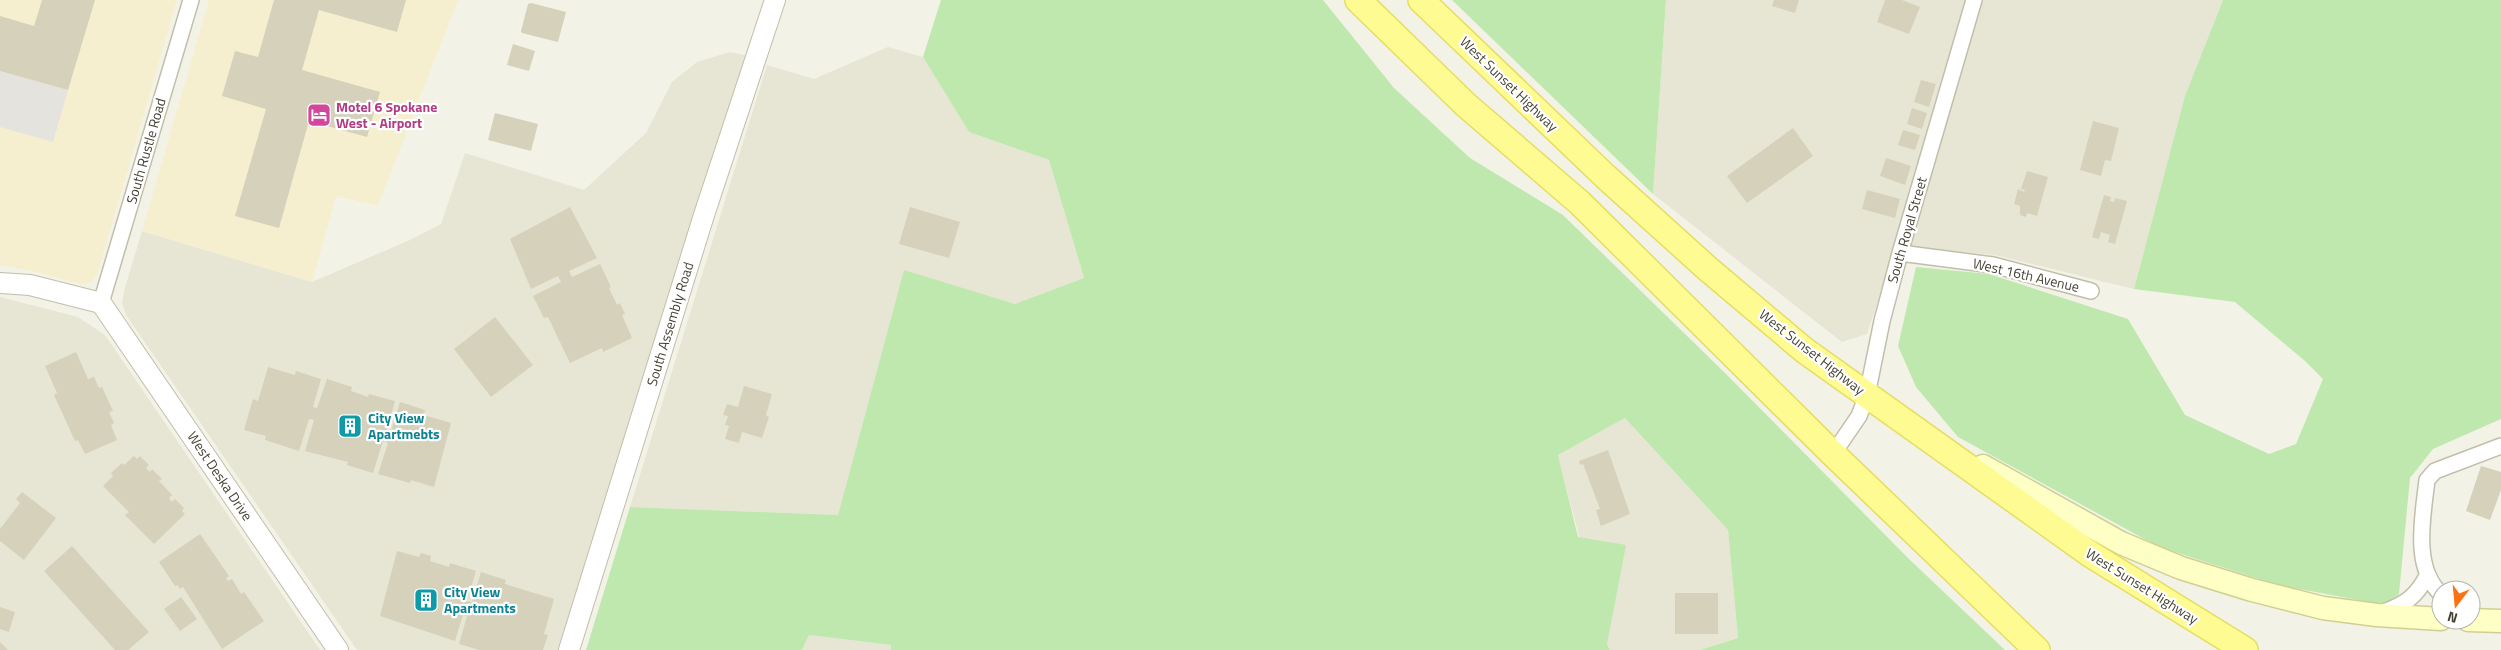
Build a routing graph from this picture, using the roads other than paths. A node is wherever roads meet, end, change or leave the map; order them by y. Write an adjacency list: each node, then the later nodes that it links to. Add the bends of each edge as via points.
1 (191, 0): 9 (street, South Rustle Road)
2 (775, 0): 22 (street, South Assembly Road)
3 (1358, 0): 13 (main road, via 1466,105 1580,202)
4 (1421, 0): 10 (main road, West Sunset Highway, via 1708,269 1804,350)
5 (1974, 0): 6 (street, South Royal Street)
6 (1900, 253): 8 (street, West 16th Avenue, via 1993,265); 10 (street, South Royal Street)
7 (0, 283): 9 (street, via 30,285)
8 (2091, 291)
9 (101, 303): 21 (street, West Deska Drive)
10 (1867, 395): 11 (main road, West Sunset Highway); 13 (street, South Royal Street, via 1859,416)
11 (1900, 420): 16 (main road, via 2121,543 2181,568 2323,608); 23 (main road, West Sunset Highway, via 2090,554)
12 (2501, 446): 14 (street, via 2428,476 2422,533)
13 (1833, 454): 20 (main road)
14 (2427, 576): 15 (street); 16 (street, via 2419,592 2408,602)
15 (2431, 581)
16 (2377, 615): 17 (main road)
17 (2431, 618)
18 (2481, 620): 19 (main road)
19 (2501, 621)
20 (2035, 646)
21 (338, 650)
22 (569, 650)
23 (2245, 650)

